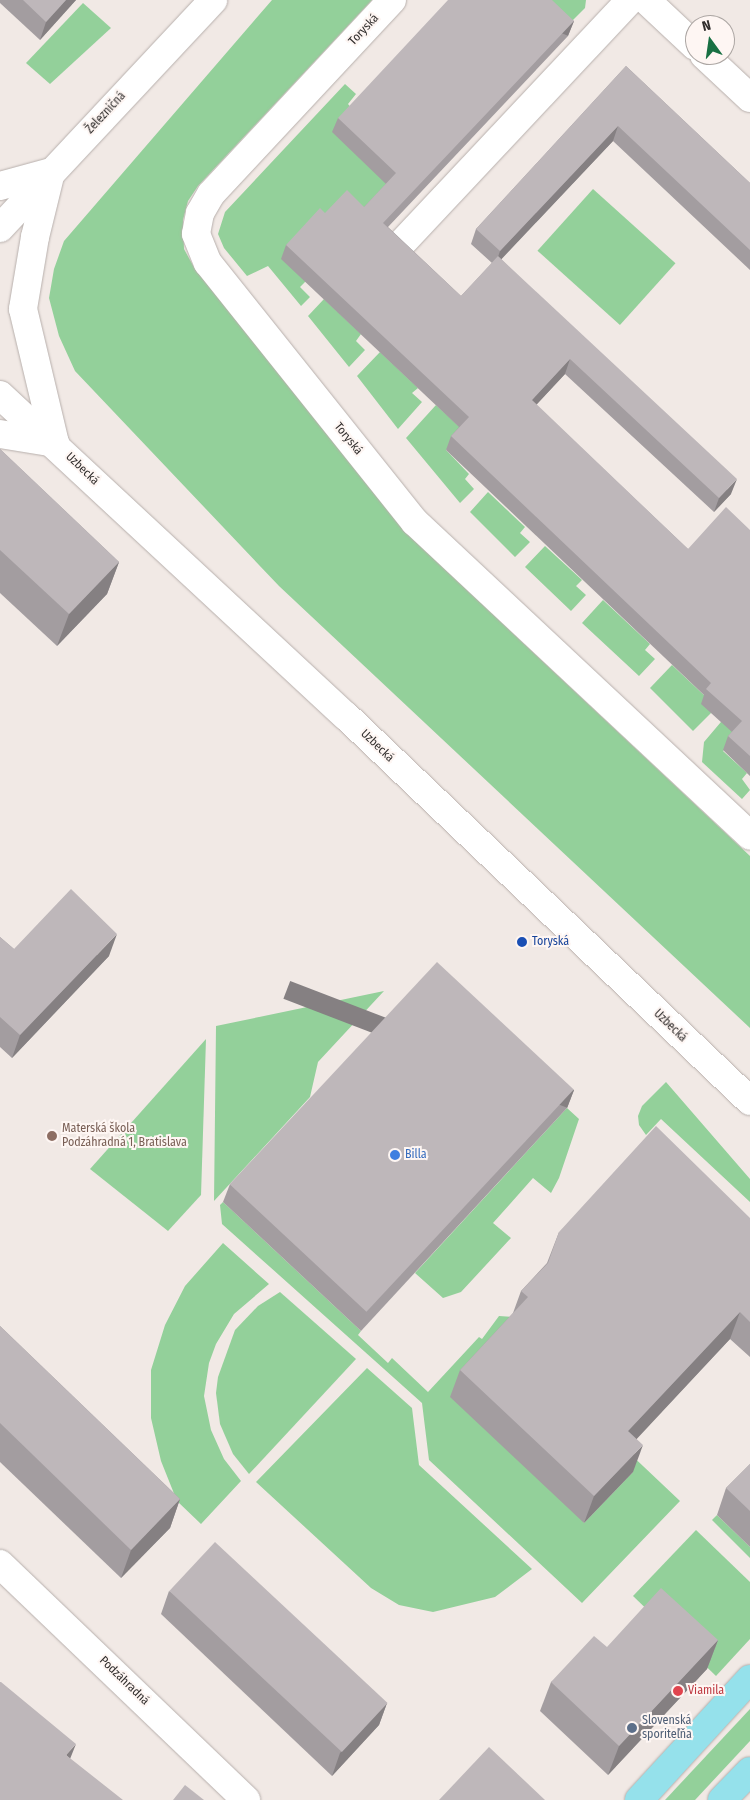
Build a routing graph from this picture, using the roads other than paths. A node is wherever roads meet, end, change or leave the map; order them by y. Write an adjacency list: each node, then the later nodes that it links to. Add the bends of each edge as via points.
1 (213, 0): 8 (street, Železničná)
2 (392, 0): 15 (street, Toryská, via 211,194 200,213 196,234 208,263 415,522)
3 (630, 0): 11 (street)
4 (646, 0): 5 (street)
5 (685, 37)
6 (715, 65): 7 (street)
7 (750, 98)
8 (51, 172): 9 (street); 10 (street, Železničná); 14 (street, via 35,237 24,309)
9 (0, 186)
10 (0, 228)
11 (402, 242)
12 (0, 395): 14 (street, Uzbecká)
13 (0, 434): 14 (street)
14 (55, 443): 16 (street, Uzbecká)
15 (750, 836)
16 (750, 1101)
17 (0, 1564): 20 (street, Podzáhradná)
18 (750, 1679): 21 (main road)
19 (750, 1771): 22 (main road)
20 (246, 1800)
21 (639, 1800)
22 (722, 1800)

